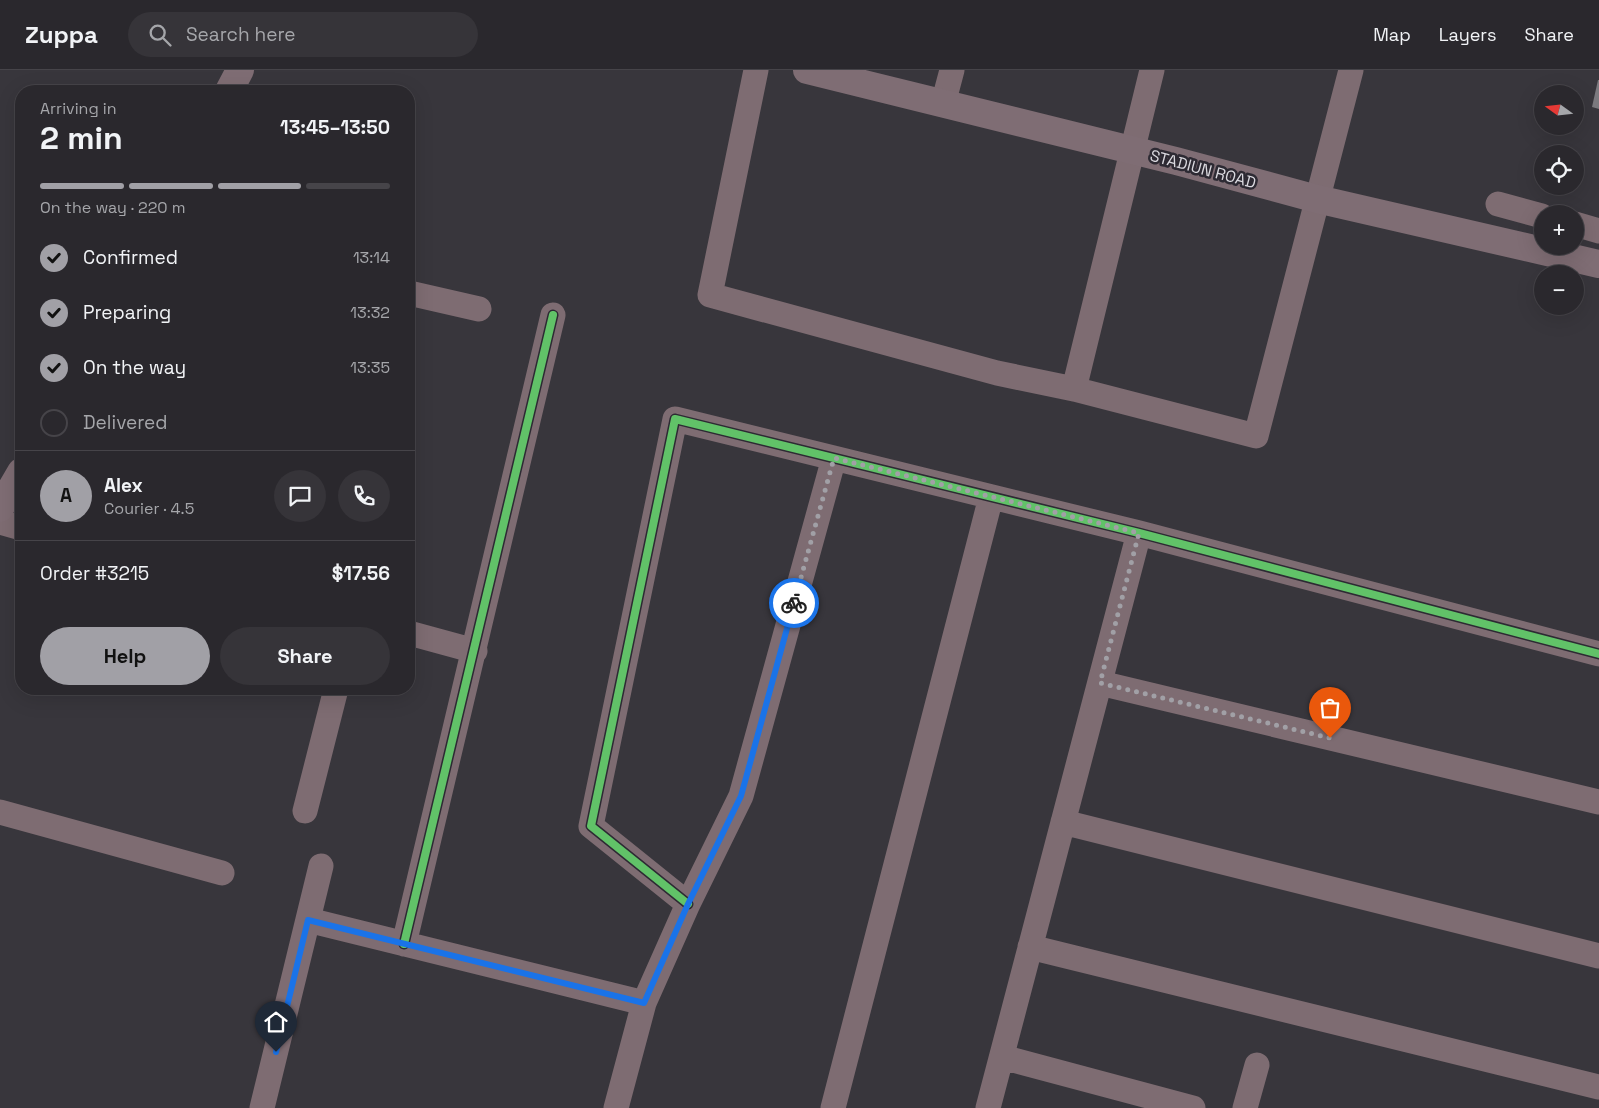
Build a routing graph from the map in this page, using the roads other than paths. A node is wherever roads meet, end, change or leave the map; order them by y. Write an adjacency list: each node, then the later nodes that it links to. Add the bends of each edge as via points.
1 (240, 70): 7 (main road)
2 (756, 70): 19 (street, via 710,295 997,373)
3 (807, 70): 8 (main road, STADIUN ROAD)
4 (952, 70): 8 (street)
5 (1152, 70): 9 (street)
6 (1351, 70): 10 (street)
7 (232, 85)
8 (943, 104): 9 (main road, STADIUN ROAD)
9 (1132, 151): 10 (main road, STADIUN ROAD); 19 (street)
10 (1317, 200): 15 (main road, STADIUN ROAD); 19 (street, via 1256,436)
11 (1498, 204): 12 (street)
12 (1534, 214)
13 (1584, 227): 14 (street)
14 (1599, 231)
15 (1599, 264)
16 (415, 294): 17 (street)
17 (479, 309)
18 (553, 315): 28 (street)
19 (1074, 389)
20 (834, 458): 22 (street); 38 (street, via 741,796); 38 (street, via 675,419 591,826)
21 (15, 482): 23 (main road)
22 (991, 497): 26 (street); 49 (street)
23 (0, 508)
24 (0, 522): 25 (street)
25 (15, 526)
26 (1139, 533): 29 (street); 30 (street)
27 (415, 635): 28 (street)
28 (475, 651): 40 (street)
29 (1599, 654)
30 (1100, 683): 32 (street); 35 (street)
31 (334, 695): 33 (street)
32 (1599, 802)
33 (304, 811)
34 (0, 812): 37 (street)
35 (1064, 822): 41 (street); 42 (street)
36 (321, 866): 39 (street)
37 (222, 873)
38 (688, 904): 43 (street)
39 (308, 920): 40 (street); 47 (street)
40 (404, 944): 43 (street)
41 (1030, 947): 44 (street); 46 (street)
42 (1599, 956)
43 (644, 1003): 48 (street)
44 (1002, 1057): 50 (street); 51 (street)
45 (1256, 1065): 52 (street)
46 (1599, 1087)
47 (262, 1108)
48 (616, 1108)
49 (833, 1108)
50 (988, 1108)
51 (1194, 1108)
52 (1245, 1108)

